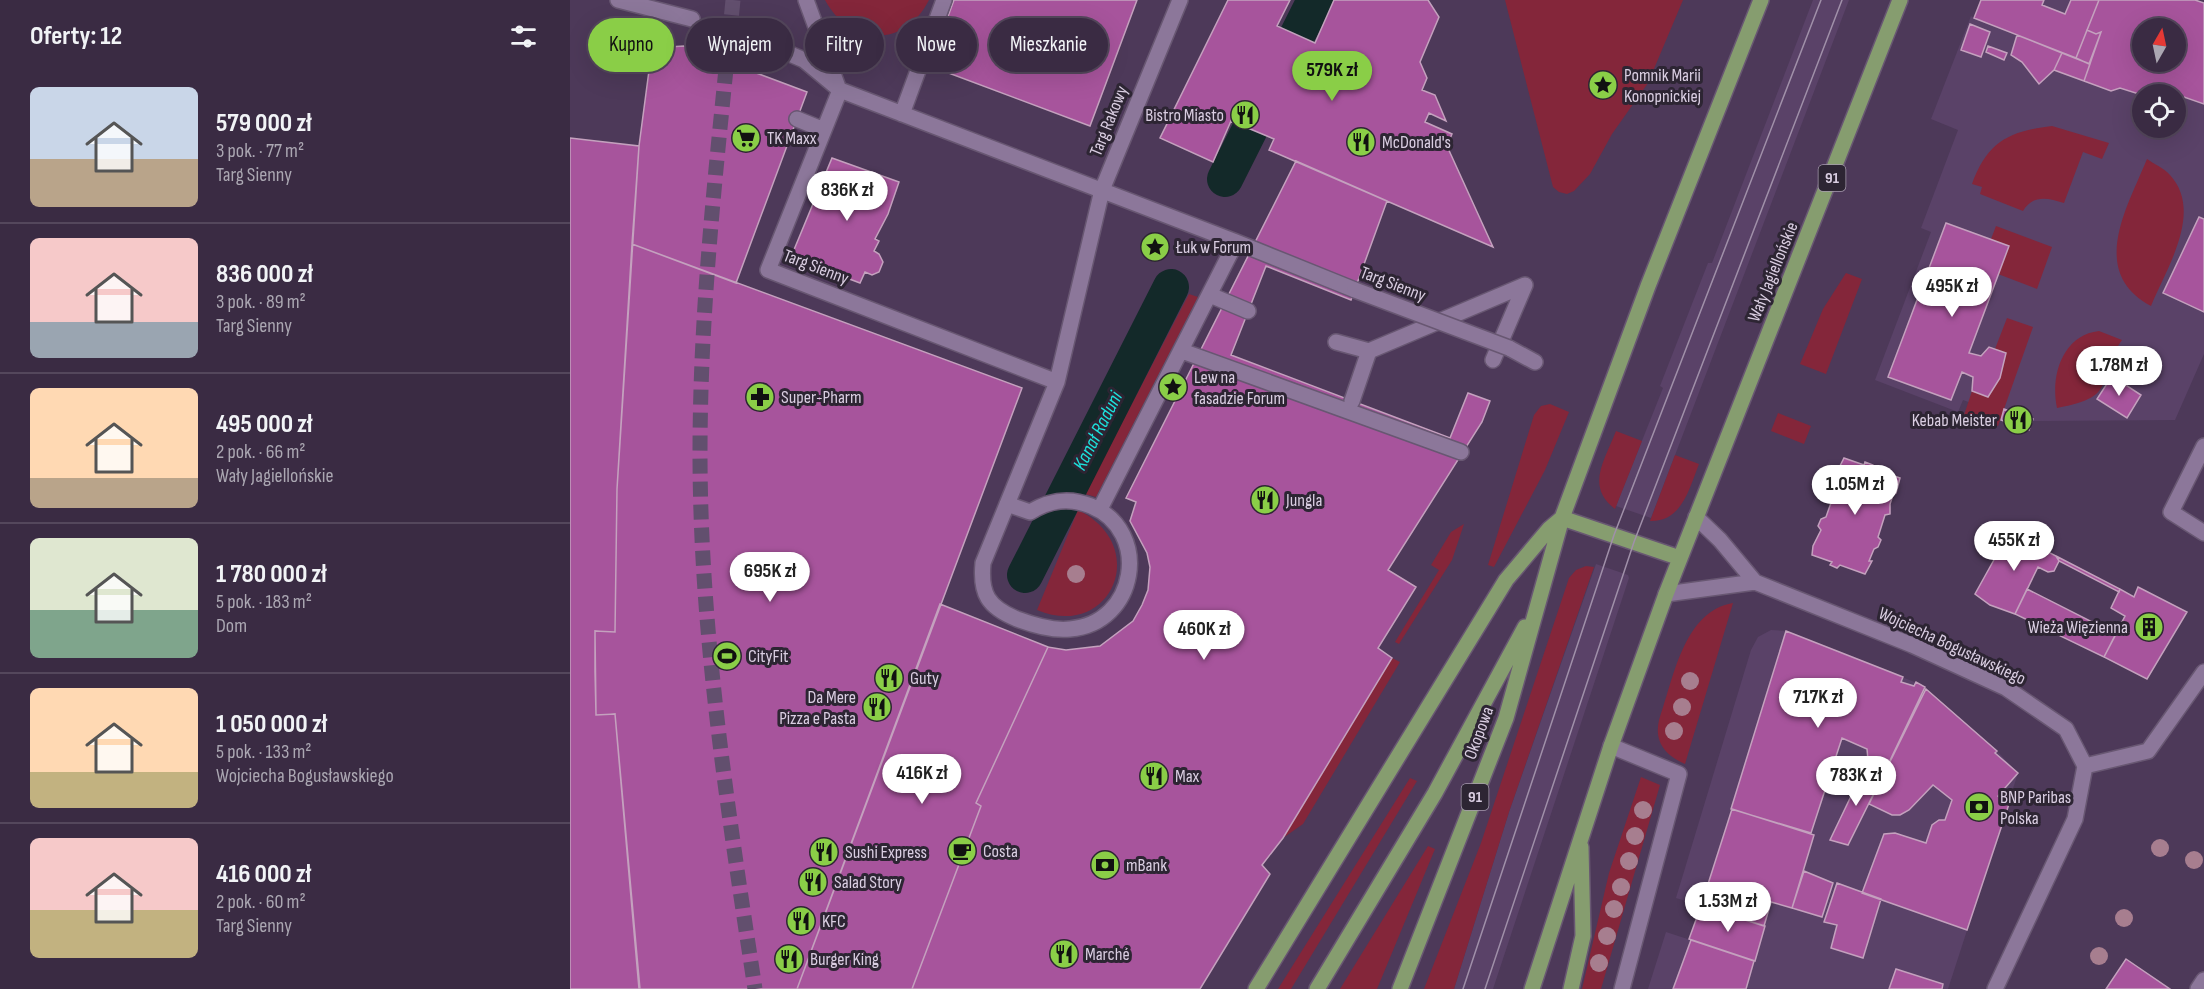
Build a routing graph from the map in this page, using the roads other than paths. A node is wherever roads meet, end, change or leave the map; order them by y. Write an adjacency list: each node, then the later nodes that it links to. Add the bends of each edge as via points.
1 (618, 0): 7 (street)
2 (806, 0): 9 (street)
3 (944, 0): 10 (street)
4 (1180, 0): 13 (street, Targ Rakowy)
5 (1761, 0): 29 (main road, 91)
6 (1900, 0): 28 (main road, Wały Jagiellońskie / 91)
7 (688, 18)
8 (793, 55): 9 (street)
9 (840, 90): 10 (street, Targ Sienny); 12 (street, Targ Sienny)
10 (902, 114): 13 (street, Targ Sienny)
11 (798, 119): 12 (street)
12 (824, 130): 22 (street, Targ Sienny, via 768,270)
13 (1102, 190): 14 (street, Targ Sienny); 22 (street)
14 (1236, 242): 15 (street); 21 (street, Targ Sienny, bridge, via 1509,348)
15 (1210, 295): 16 (street); 18 (street)
16 (1248, 310)
17 (1336, 342): 19 (street)
18 (1182, 351): 25 (street, via 1444,441); 27 (street)
19 (1369, 351): 20 (street, via 1525,285); 23 (street)
20 (1493, 360)
21 (1535, 362)
22 (1057, 382): 26 (street)
23 (1352, 401)
24 (2204, 446): 30 (street, via 2171,512)
25 (1461, 452)
26 (1007, 504): 27 (street, via 1030,512 1054,501 1082,502); 27 (street, via 983,563 981,583 989,602 1030,624 1070,629 1090,625 1108,615 1129,580 1131,560 1126,540 1115,522)
27 (1100, 509)
28 (1696, 517): 31 (main road, Wały Jagiellońskie / 91); 32 (street, Wojciecha Bogusławskiego)
29 (1562, 518): 31 (main road); 34 (main road, Okopowa / 91); 40 (main road, via 1506,580)
30 (2204, 533)
31 (1680, 558): 33 (main road, 91)
32 (1755, 582): 33 (street, Wojciecha Bogusławskiego); 37 (street, Wojciecha Bogusławskiego, via 1912,645 2006,688 2066,729)
33 (1666, 594): 36 (main road, 91)
34 (1539, 600): 41 (main road, via 1435,794); 42 (main road, Okopowa / 91, via 1506,718)
35 (2204, 672): 37 (street, via 2148,751)
36 (1611, 746): 38 (main road, 91); 45 (street, via 1679,774)
37 (2085, 766): 46 (street, via 2075,819)
38 (1581, 834): 43 (main road, 91); 44 (main road, via 1583,936)
39 (2204, 980): 47 (street)
40 (1256, 989)
41 (1317, 989)
42 (1400, 989)
43 (1532, 989)
44 (1571, 989)
45 (1622, 989)
46 (1995, 989)
47 (2198, 989)

